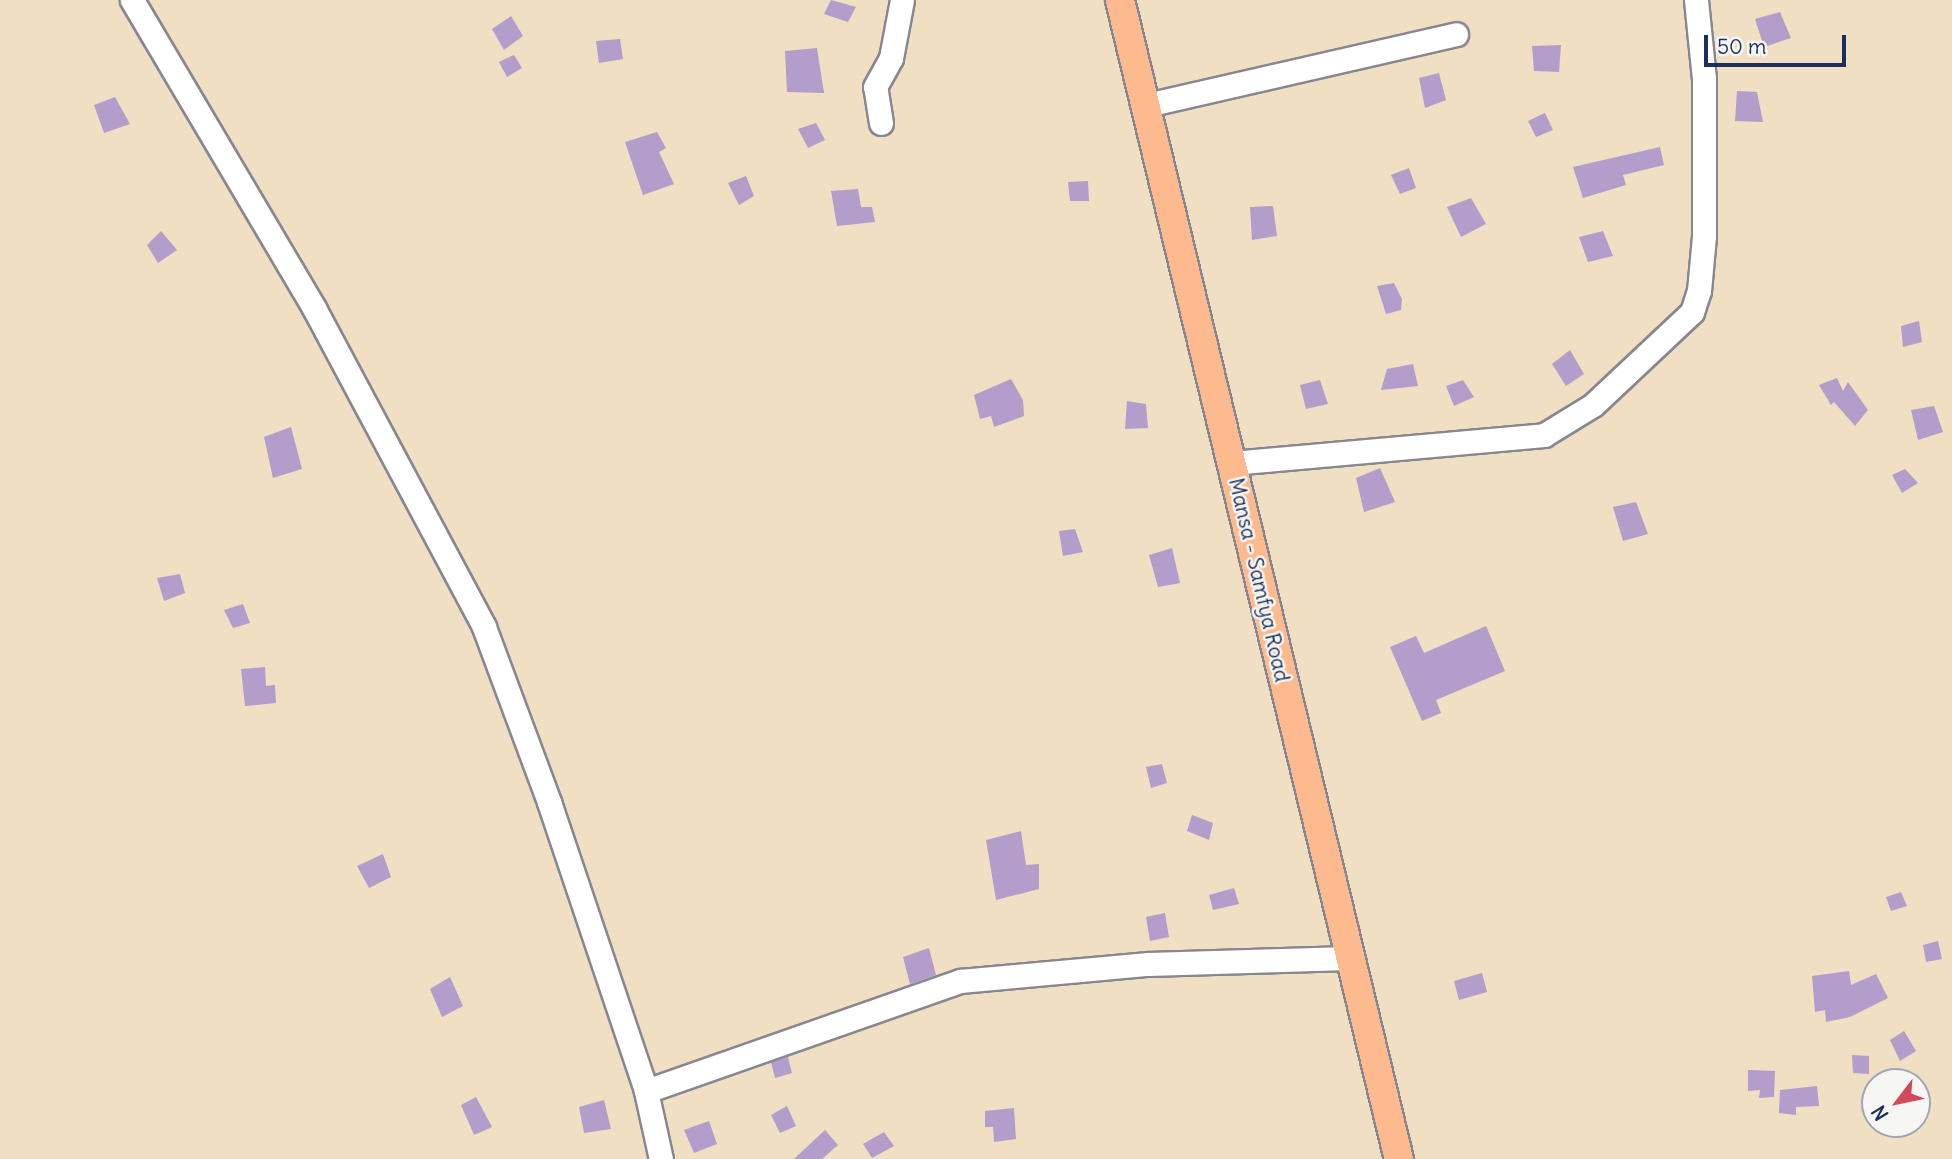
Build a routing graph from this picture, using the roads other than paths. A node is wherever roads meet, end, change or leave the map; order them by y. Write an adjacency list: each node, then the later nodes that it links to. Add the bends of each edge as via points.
1 (132, 0): 10 (street, via 314,309 484,626 550,802)
2 (902, 0): 7 (street, via 891,58 875,87)
3 (1120, 0): 6 (main road, Mansa - Samfya Road)
4 (1696, 0): 8 (street, via 1704,79 1704,236 1699,291 1692,312 1593,405 1544,435)
5 (1456, 34): 6 (street)
6 (1147, 105): 8 (main road, Mansa - Samfya Road)
7 (881, 123)
8 (1232, 463): 9 (main road, Mansa - Samfya Road)
9 (1349, 958): 10 (street, via 1148,964 960,981); 12 (main road, Mansa - Samfya Road)
10 (646, 1091): 11 (street)
11 (661, 1159)
12 (1399, 1159)

